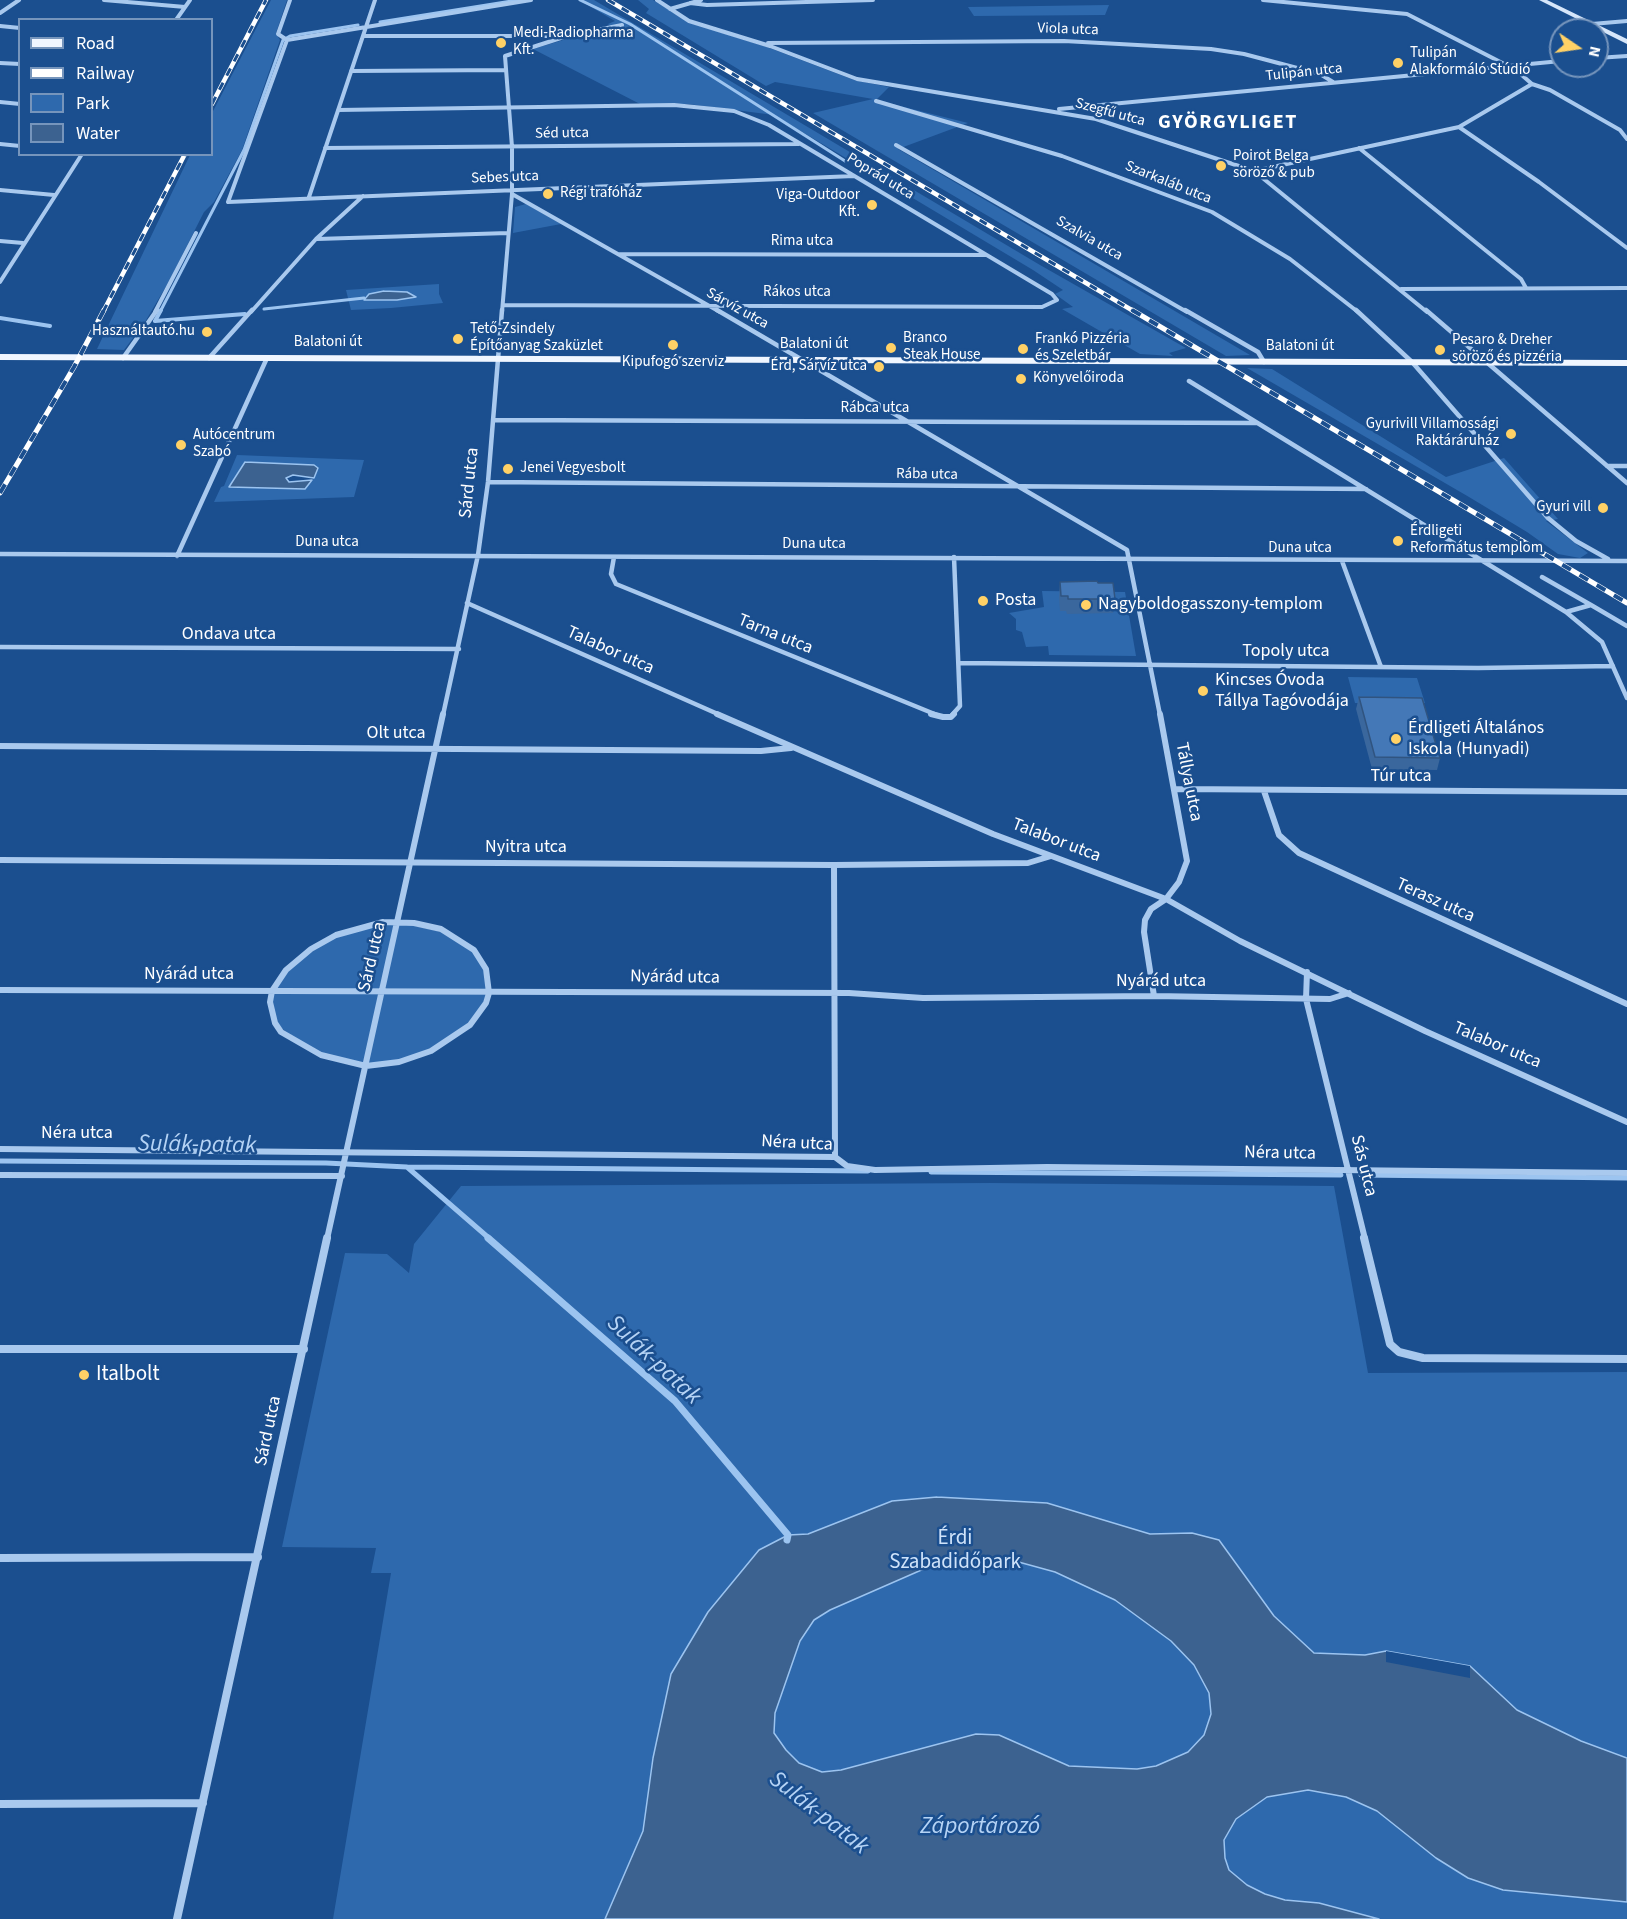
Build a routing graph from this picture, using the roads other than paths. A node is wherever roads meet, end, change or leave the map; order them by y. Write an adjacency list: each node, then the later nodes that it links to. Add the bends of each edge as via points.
1 (19, 0): 15 (street)
2 (104, 0): 13 (street)
3 (190, 0): 13 (street)
4 (290, 0): 27 (street, via 278,34)
5 (375, 0): 22 (street)
6 (531, 0): 22 (street)
7 (657, 0): 14 (street, Szegfű utca)
8 (701, 0): 12 (street)
9 (873, 0): 12 (street)
10 (1263, 0): 37 (street, via 1404,13)
11 (1542, 0): 17 (main road)
12 (690, 3): 14 (street)
13 (185, 7): 16 (street)
14 (670, 9): 29 (street, Szegfű utca, via 701,25)
15 (0, 13)
16 (177, 18)
17 (1580, 18)
18 (1627, 21): 19 (street)
19 (1609, 23)
20 (622, 24): 26 (street)
21 (0, 26): 23 (street)
22 (367, 26): 25 (street); 27 (street)
23 (18, 28)
24 (1609, 33): 28 (main road)
25 (363, 36): 26 (street); 39 (street)
26 (567, 36): 38 (street, via 506,55)
27 (284, 39): 66 (street, Sebes utca, via 228,202)
28 (1627, 42)
29 (761, 43): 30 (street, Viola utca); 31 (street, Szegfű utca)
30 (795, 43): 31 (street); 40 (street, Viola utca, via 1056,40 1211,49 1320,74)
31 (788, 53): 48 (street, Szegfű utca, via 871,82)
32 (1627, 56): 33 (street)
33 (1609, 57)
34 (0, 63): 36 (street)
35 (1549, 63): 37 (street, Tulipán utca)
36 (18, 64)
37 (1508, 66): 40 (street, Tulipán utca); 41 (street)
38 (506, 70): 39 (street); 46 (street, Sárd utca)
39 (351, 71): 47 (street)
40 (1333, 82): 45 (street, Tulipán utca)
41 (1532, 84): 50 (street); 51 (street, via 1545,87 1615,127)
42 (876, 101): 89 (street, Szarkaláb utca, via 1089,165 1212,212 1323,282)
43 (0, 102): 44 (street)
44 (18, 104)
45 (1093, 106): 48 (street, Tulipán utca); 49 (street, via 1091,111)
46 (508, 107): 47 (street, Poprád utca); 53 (street, Poprád utca, via 703,106 741,113); 56 (street, Sárd utca)
47 (338, 110): 57 (street)
48 (1049, 110): 49 (street, Szegfű utca)
49 (1096, 119): 60 (street, Szegfű utca)
50 (1459, 127): 58 (street); 72 (street)
51 (1627, 140)
52 (0, 144): 55 (street)
53 (800, 144): 56 (street, Séd utca); 61 (street, Poprád utca)
54 (896, 145): 88 (street, Szalvia utca, via 1258,352)
55 (18, 146)
56 (512, 147): 57 (street, Séd utca); 63 (street, Sárd utca)
57 (325, 148): 66 (street)
58 (1359, 148): 60 (street); 76 (street, via 1521,279)
59 (81, 156): 64 (street)
60 (1254, 171): 78 (street, Szegfű utca)
61 (854, 176): 63 (street, Sebes utca); 74 (street, Poprád utca)
62 (0, 190): 64 (street)
63 (512, 192): 65 (street, Sebes utca); 68 (street, Sárd utca); 73 (street, Sárvíz utca)
64 (54, 195): 71 (street)
65 (363, 196): 66 (street, Sebes utca); 69 (street)
66 (309, 198)
67 (196, 233): 83 (street, via 158,308)
68 (508, 233): 69 (street); 81 (street, Sárd utca)
69 (316, 239): 84 (street)
70 (0, 241): 71 (street)
71 (23, 243): 75 (street)
72 (1627, 248)
73 (617, 254): 74 (street, Rima utca); 80 (street, Sárvíz utca)
74 (986, 255): 79 (street, Poprád utca, via 1052,294 1056,297)
75 (0, 282)
76 (1526, 288): 77 (street); 78 (street)
77 (1627, 288)
78 (1401, 289): 90 (street, Szegfű utca)
79 (1054, 303): 80 (street, Rákos utca, via 1042,307)
80 (705, 304): 81 (street, Rákos utca); 87 (street, Sárvíz utca)
81 (503, 305): 86 (street, Sárd utca)
82 (0, 357): 83 (main road, Balatoni út)
83 (123, 358): 84 (main road, Balatoni út)
84 (209, 358): 85 (main road, Balatoni út)
85 (267, 358): 86 (main road, Balatoni út); 104 (street)
86 (498, 359): 87 (main road, Balatoni út); 93 (street, Sárd utca)
87 (799, 360): 88 (main road, Balatoni út); 94 (street, Sárvíz utca)
88 (1264, 362): 89 (main road, Balatoni út)
89 (1412, 362): 90 (main road, Balatoni út); 110 (street, Szarkaláb utca, via 1548,518 1576,541)
90 (1485, 363): 91 (main road, Balatoni út); 96 (street, Szegfű utca)
91 (1627, 363)
92 (1189, 381): 95 (street)
93 (493, 420): 94 (street, Rábca utca); 98 (street, Sárd utca)
94 (904, 421): 95 (street, Rábca utca); 100 (street, Sárvíz utca)
95 (1257, 423): 101 (street)
96 (1607, 466): 97 (street); 99 (street, Szegfű utca)
97 (1627, 466)
98 (488, 482): 100 (street, Rába utca); 103 (street, Sárd utca)
99 (1627, 483)
100 (1021, 488): 101 (street, Rába utca, via 1043,485); 107 (street, Sárvíz utca, via 1122,546)
101 (1366, 489): 109 (street)
102 (0, 554): 104 (street, Duna utca)
103 (478, 555): 104 (street, Duna utca); 105 (street, Duna utca); 113 (street, Sárd utca)
104 (177, 556)
105 (614, 556): 106 (street, Duna utca); 119 (street, Tarna utca, via 611,574 616,584 921,711 951,717 960,706)
106 (954, 558): 107 (street, Duna utca); 119 (street)
107 (1131, 560): 108 (street, Duna utca); 120 (street, Tállya utca)
108 (1342, 561): 109 (street, Duna utca); 122 (street)
109 (1483, 561): 110 (street, Duna utca); 115 (street)
110 (1611, 561): 111 (street, Duna utca)
111 (1627, 561)
112 (1542, 577): 114 (street)
113 (467, 603): 118 (street, Sárd utca); 125 (street, Talabor utca)
114 (1591, 605): 115 (street); 116 (street)
115 (1566, 612): 121 (street, via 1602,642)
116 (1627, 626)
117 (0, 647): 118 (street, Ondava utca)
118 (459, 649): 126 (street, Sárd utca)
119 (959, 663): 120 (street, Topoly utca)
120 (1149, 666): 122 (street, Topoly utca); 127 (street, Tállya utca)
121 (1612, 666): 122 (street, Topoly utca); 123 (street)
122 (1381, 667)
123 (1627, 698)
124 (0, 746): 126 (street, Olt utca)
125 (792, 748): 126 (street, Olt utca); 130 (street, Talabor utca)
126 (436, 749): 132 (street, Sárd utca)
127 (1174, 789): 128 (street, Túr utca); 134 (street, Tállya utca, via 1187,861 1179,882)
128 (1264, 791): 129 (street, Túr utca); 145 (street, Terasz utca, via 1279,835 1299,853)
129 (1627, 792)
130 (1051, 856): 133 (street, Nyitra utca, via 1028,863); 134 (street, Talabor utca)
131 (0, 860): 132 (street, Nyitra utca)
132 (411, 863): 133 (street, Nyitra utca); 135 (street, Sárd utca)
133 (834, 865): 142 (street)
134 (1166, 899): 136 (street, Talabor utca); 143 (street, Tállya utca, via 1151,909 1145,920)
135 (398, 921): 138 (street, via 366,925 323,942 286,970); 139 (street, Sárd utca); 140 (street, via 441,929 465,942 486,969)
136 (1307, 972): 141 (street, Talabor utca); 144 (street, Sás utca)
137 (0, 990): 138 (street, Nyárád utca)
138 (272, 991): 139 (street, Nyárád utca); 146 (street, via 270,1002 275,1023 287,1037 321,1055)
139 (383, 991): 140 (street, Nyárád utca); 146 (street, Sárd utca)
140 (489, 993): 142 (street, Nyárád utca, via 525,990); 146 (street, via 474,1020 446,1043 415,1058)
141 (1349, 993): 144 (street, Nyárád utca, via 1330,999); 147 (street, Talabor utca)
142 (834, 994): 143 (street, Nyárád utca, via 923,998); 150 (street)
143 (1155, 996): 144 (street, Nyárád utca)
144 (1306, 999): 151 (street, Sás utca)
145 (1627, 1004)
146 (366, 1066): 149 (street, Sárd utca)
147 (1627, 1122)
148 (0, 1149): 149 (street, Néra utca)
149 (347, 1151): 150 (street, Néra utca); 154 (street, Sárd utca)
150 (835, 1157): 151 (street, Néra utca, via 847,1166 875,1170)
151 (1348, 1170): 152 (street, Néra utca); 157 (street, Sás utca, via 1386,1333 1399,1352 1409,1356)
152 (1627, 1173)
153 (0, 1175): 154 (street)
154 (342, 1176): 156 (street, Sárd utca)
155 (0, 1349): 156 (street)
156 (303, 1349): 158 (street, Sárd utca)
157 (1627, 1359)
158 (258, 1557): 159 (street); 160 (street, Sárd utca)
159 (0, 1558)
160 (203, 1803): 161 (street); 162 (street, Sárd utca)
161 (0, 1804)
162 (177, 1919)

